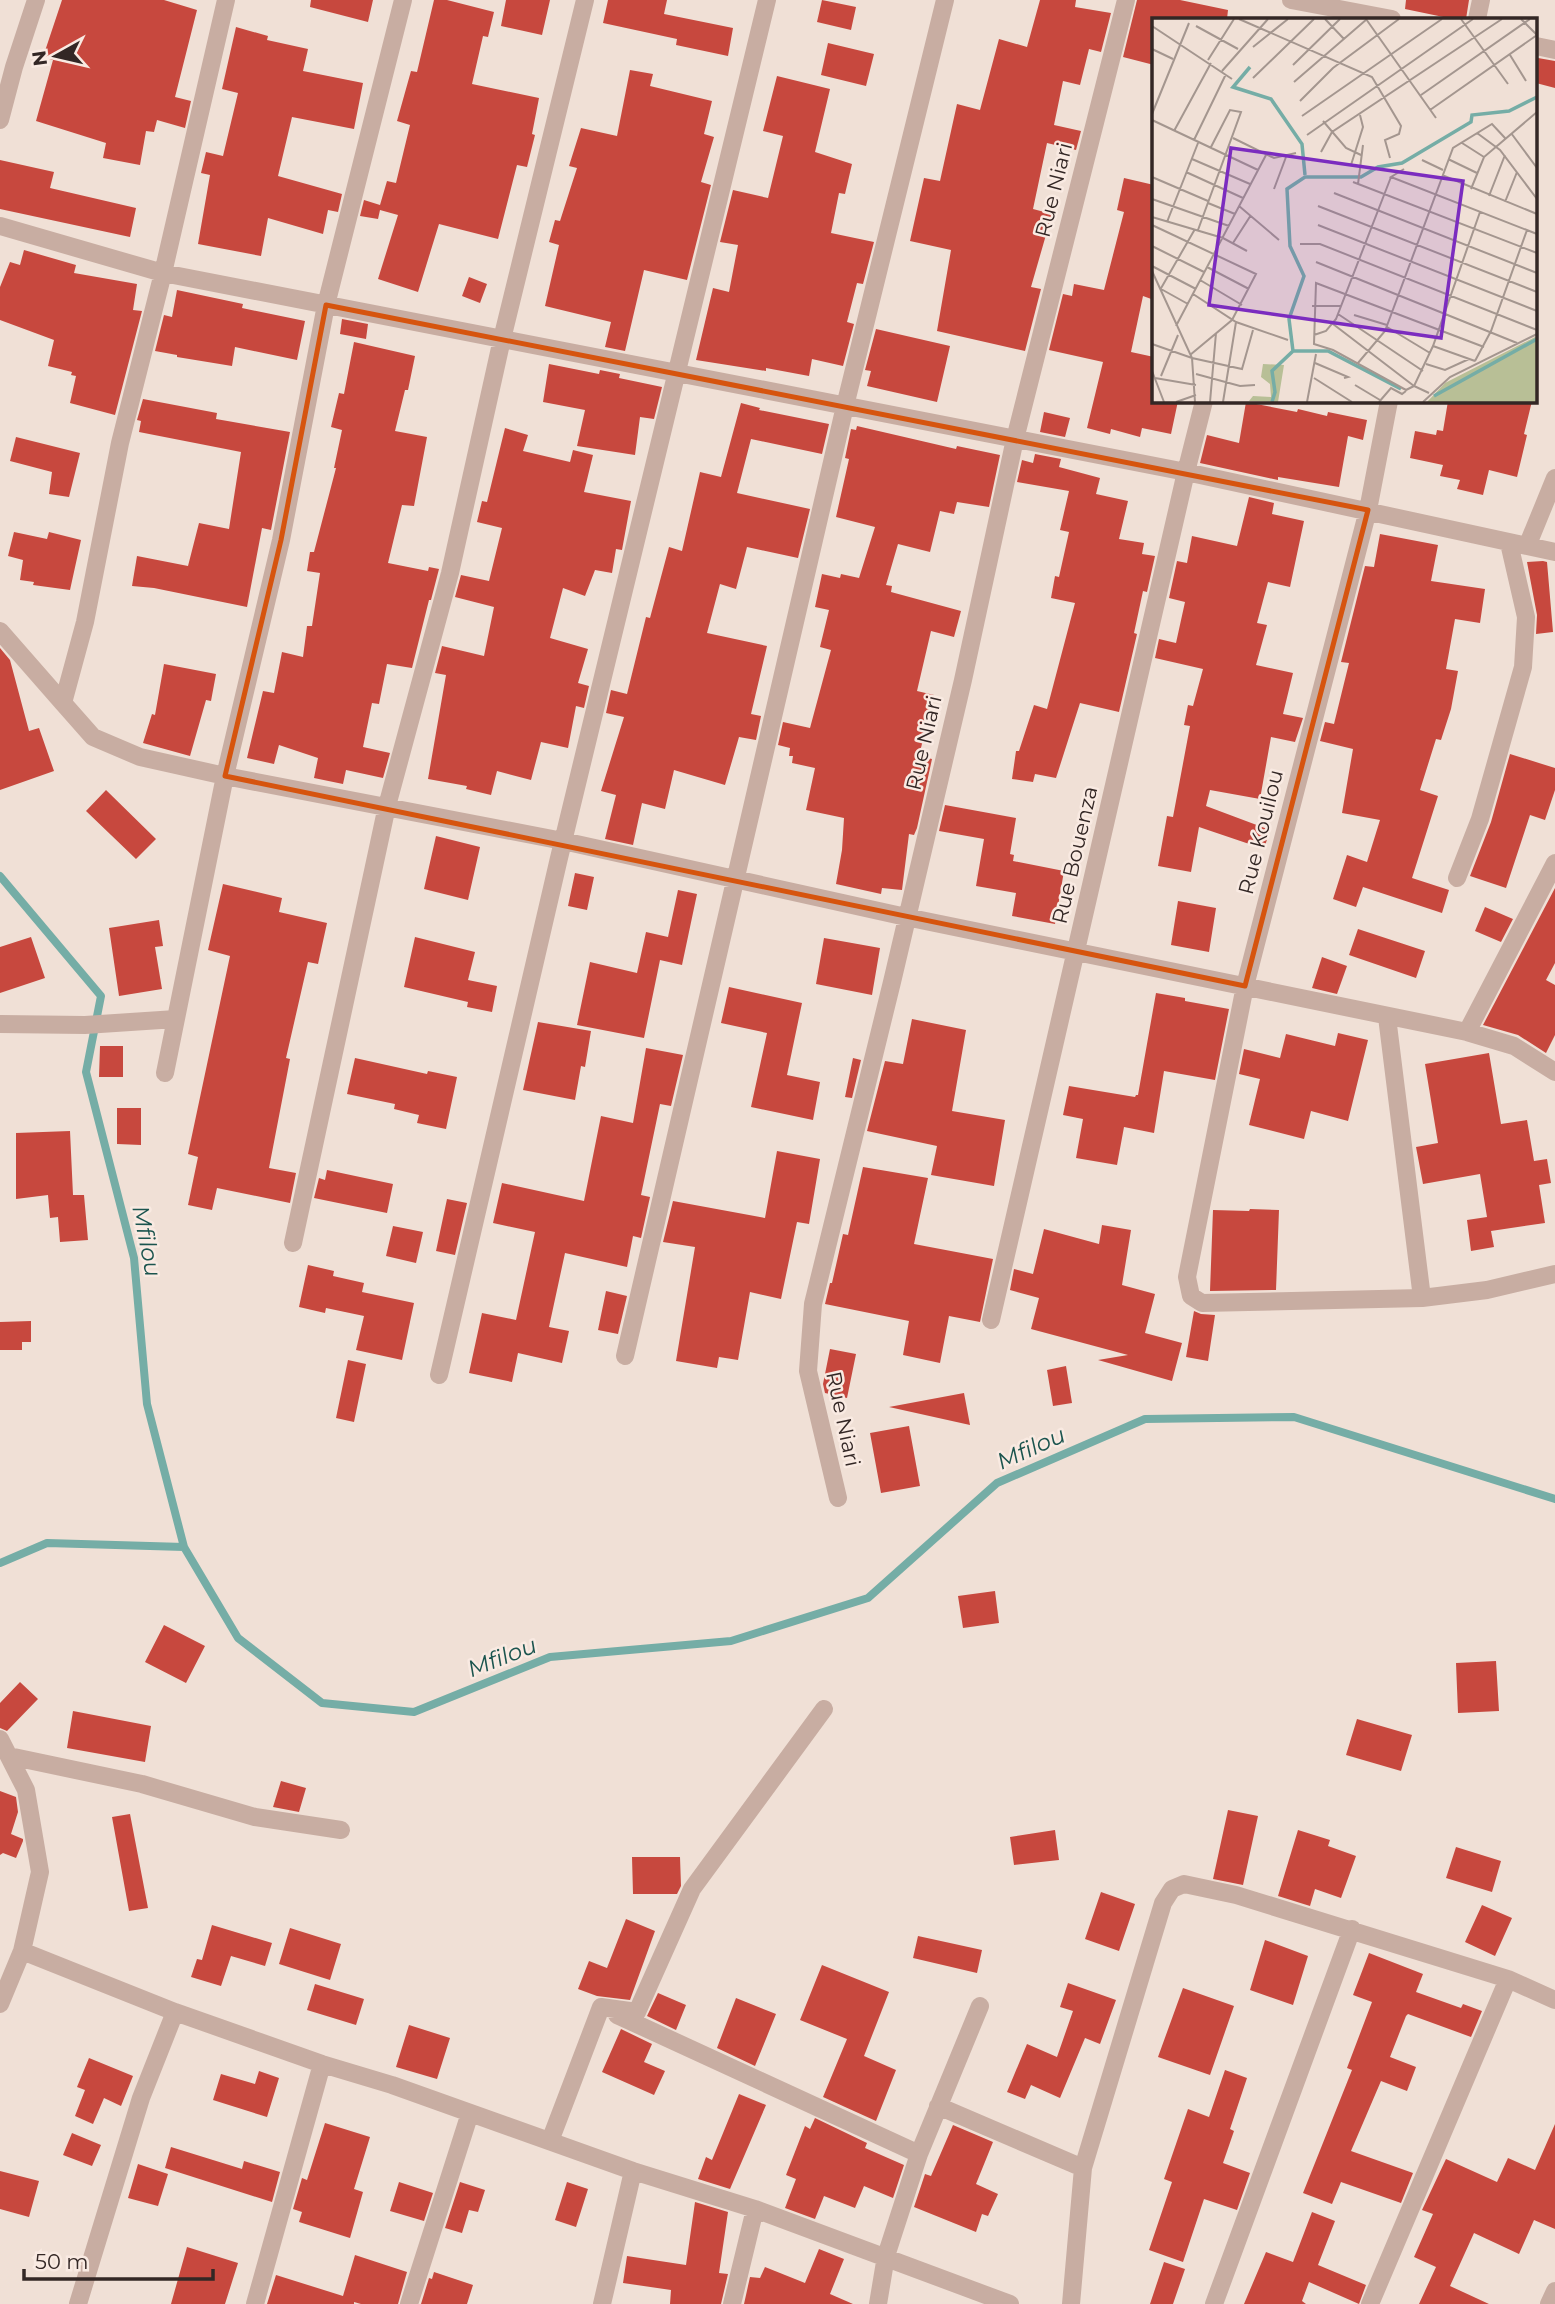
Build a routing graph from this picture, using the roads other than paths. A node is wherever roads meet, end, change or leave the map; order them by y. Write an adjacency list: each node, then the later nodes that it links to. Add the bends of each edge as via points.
1 (36, 0): 12 (street)
2 (226, 0): 14 (street)
3 (403, 0): 15 (street)
4 (585, 0): 16 (street)
5 (767, 0): 17 (street)
6 (945, 0): 20 (street)
7 (1126, 0): 21 (street, Rue Niari)
8 (1481, 0): 11 (street)
9 (1300, 5): 10 (street)
10 (1385, 18)
11 (1476, 18)
12 (0, 120)
13 (0, 226): 14 (street)
14 (163, 273): 15 (street); 29 (street)
15 (326, 305): 16 (street); 30 (street, via 281,540)
16 (502, 339): 17 (street); 31 (street, via 450,573)
17 (677, 373): 20 (street); 32 (street)
18 (1204, 402): 22 (street, Rue Bouenza)
19 (1389, 402): 24 (street, Rue Kouilou)
20 (845, 406): 21 (street); 34 (street)
21 (1015, 439): 22 (street); 36 (street, Rue Niari)
22 (1186, 472): 24 (street); 37 (street, Rue Bouenza)
23 (1555, 478): 26 (street)
24 (1368, 510): 25 (street); 38 (street, Rue Kouilou)
25 (1509, 543): 26 (street); 35 (street, via 1526,617 1523,667 1480,819)
26 (1528, 544): 27 (street)
27 (1555, 552)
28 (0, 631): 29 (street)
29 (63, 703): 30 (street, via 93,737 140,757)
30 (226, 776): 31 (street); 40 (street)
31 (387, 806): 32 (street); 45 (street)
32 (563, 841): 34 (street); 50 (street)
33 (1555, 863): 42 (street)
34 (736, 878): 36 (street); 49 (street)
35 (1457, 878)
36 (906, 918): 37 (street); 51 (street, Rue Niari, via 813,1304 808,1371)
37 (1077, 951): 38 (street); 48 (street, Rue Bouenza)
38 (1245, 986): 39 (street); 47 (street, Rue Kouilou, via 1187,1277 1191,1296 1202,1303)
39 (1387, 1017): 42 (street); 47 (street)
40 (176, 1019): 41 (street); 44 (street)
41 (0, 1024)
42 (1467, 1032): 43 (street, via 1514,1046)
43 (1555, 1072)
44 (165, 1073)
45 (293, 1243)
46 (1555, 1274): 47 (street, via 1487,1290)
47 (1422, 1298)
48 (991, 1320)
49 (625, 1356)
50 (439, 1375)
51 (838, 1498)
52 (824, 1709): 62 (street, via 692,1889 637,2012)
53 (0, 1739): 54 (street)
54 (9, 1756): 55 (street, via 142,1784 255,1817); 57 (street, via 26,1790 40,1872)
55 (341, 1830)
56 (1352, 1929): 58 (street); 69 (street, via 1236,1895 1184,1884 1172,1889 1163,1903); 82 (street)
57 (22, 1951): 60 (street); 63 (street)
58 (1508, 1979): 59 (street); 83 (street)
59 (1555, 2000)
60 (0, 2004)
61 (980, 2006): 65 (street)
62 (601, 2007): 67 (street); 68 (street)
63 (175, 2012): 64 (street); 74 (street, via 141,2098)
64 (322, 2064): 66 (street); 75 (street)
65 (938, 2106): 68 (street); 69 (street)
66 (470, 2113): 67 (street); 76 (street)
67 (550, 2141): 70 (street)
68 (919, 2154): 72 (street)
69 (1083, 2168): 81 (street)
70 (633, 2171): 71 (street); 77 (street)
71 (755, 2209): 72 (street); 78 (street)
72 (886, 2256): 79 (street); 80 (street)
73 (1555, 2291): 84 (street)
74 (78, 2304)
75 (255, 2304)
76 (409, 2304)
77 (602, 2304)
78 (732, 2304)
79 (878, 2304)
80 (1010, 2304)
81 (1071, 2304)
82 (1214, 2304)
83 (1370, 2304)
84 (1549, 2304)

